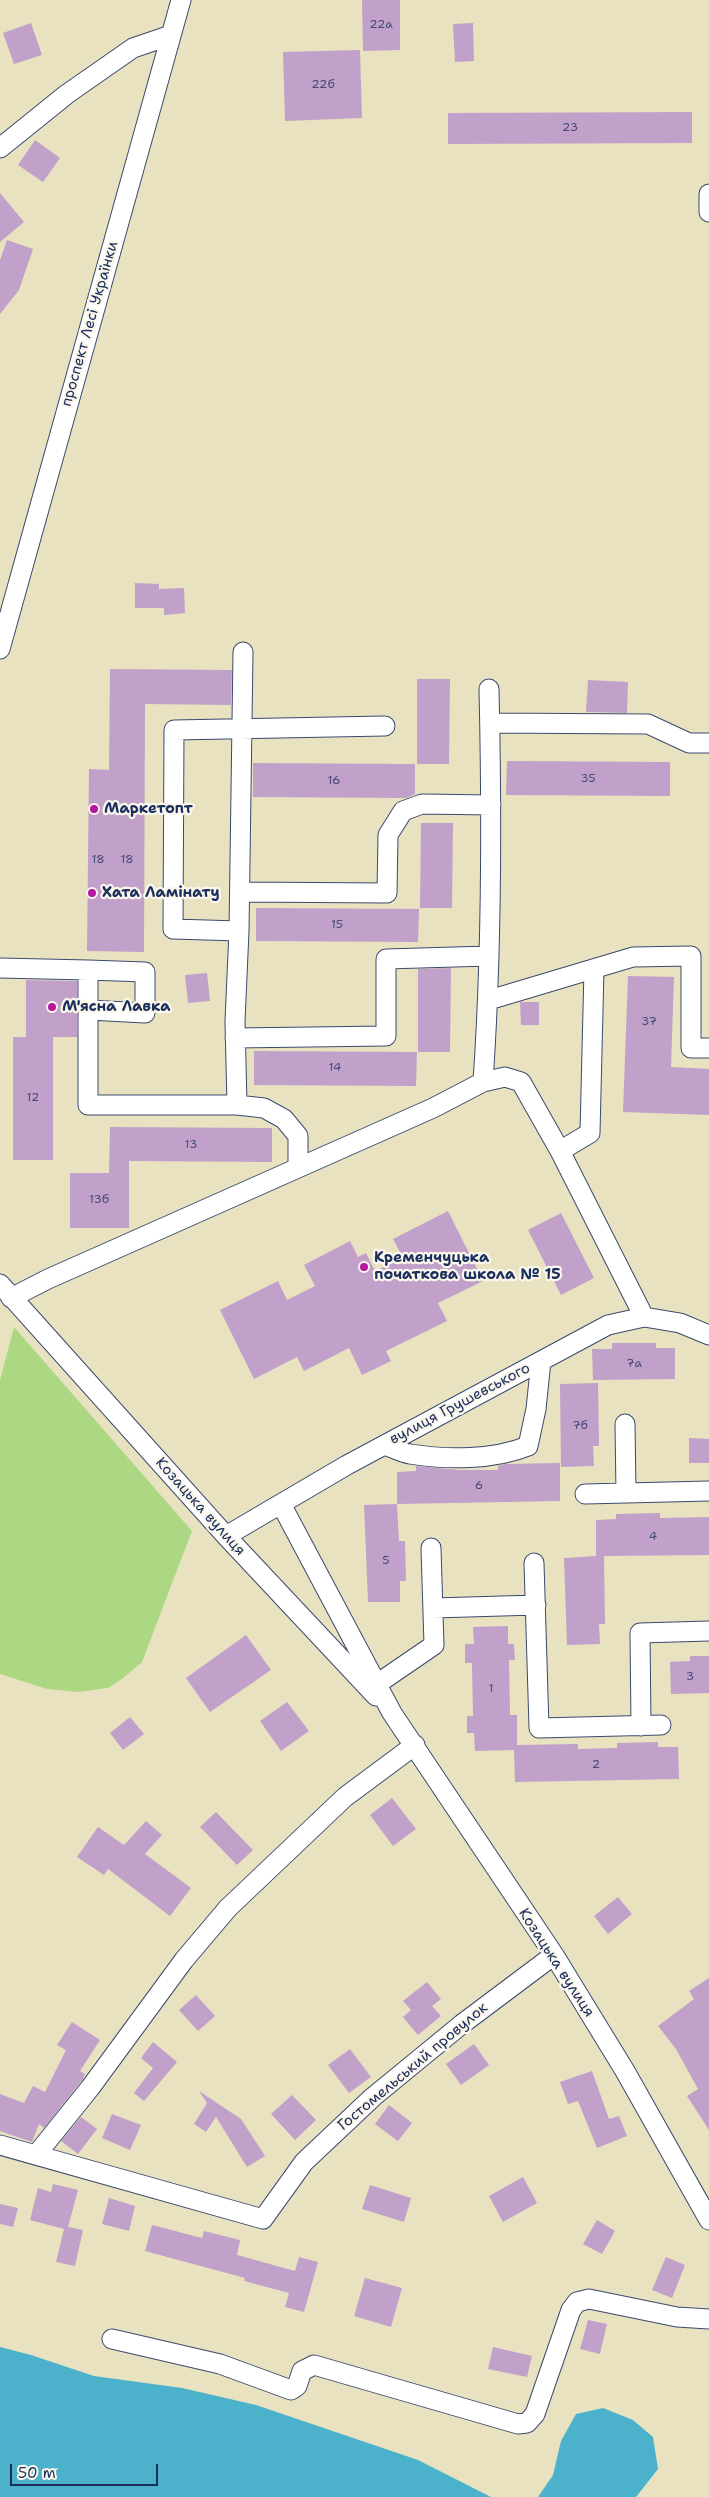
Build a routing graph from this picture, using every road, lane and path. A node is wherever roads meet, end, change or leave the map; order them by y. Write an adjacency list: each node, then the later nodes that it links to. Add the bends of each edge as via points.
1 (181, 0): 2 (street, проспект Лесі Українки)
2 (171, 35): 3 (street, via 133,48 67,94); 6 (street, проспект Лесі Українки)
3 (0, 148)
4 (709, 194): 5 (street)
5 (709, 212)
6 (0, 649)
7 (243, 652): 11 (street)
8 (489, 690): 9 (street)
9 (490, 723): 12 (street, via 648,724 689,744); 13 (street)
10 (385, 726): 11 (street)
11 (244, 728): 14 (street); 15 (street, via 174,730 173,930)
12 (709, 744)
13 (491, 805): 14 (street, via 422,804 403,812 388,835 387,892); 16 (street)
14 (240, 892): 15 (street)
15 (240, 931): 22 (street)
16 (489, 956): 20 (street); 22 (street, via 386,959 386,1036)
17 (0, 968): 19 (street)
18 (594, 969): 20 (street); 23 (street, via 634,957 692,956 691,1048); 26 (street, via 590,1133)
19 (88, 970): 21 (street); 21 (street, via 145,972 145,1014)
20 (489, 1000): 24 (street)
21 (89, 1010): 25 (street, via 88,1105)
22 (235, 1038): 25 (street)
23 (709, 1048)
24 (483, 1082): 26 (street, Козацька вулиця, via 505,1077 521,1082); 27 (street, Козацька вулиця, via 433,1108)
25 (237, 1105): 27 (street, via 264,1108 284,1119 298,1136)
26 (560, 1151): 29 (street, Козацька вулиця)
27 (298, 1166): 28 (street, Козацька вулиця, via 172,1223)
28 (5, 1291): 38 (street, Козацька вулиця)
29 (644, 1316): 30 (street, via 680,1323); 31 (street, вулиця Грушевського, via 608,1325)
30 (709, 1335)
31 (541, 1361): 33 (street, вулиця Грушевського); 33 (street, via 528,1446 509,1454 454,1456 409,1454)
32 (625, 1424): 35 (street)
33 (385, 1445): 37 (street, вулиця Грушевського)
34 (709, 1491): 35 (street)
35 (626, 1493): 36 (street)
36 (585, 1494)
37 (281, 1504): 38 (street, вулиця Грушевського); 44 (street, Козацька вулиця)
38 (226, 1536): 45 (street, Козацька вулиця)
39 (431, 1548): 42 (street)
40 (534, 1563): 41 (street)
41 (536, 1605): 42 (street); 47 (street, via 539,1728)
42 (434, 1608): 44 (street, via 434,1645)
43 (709, 1631): 47 (street, via 640,1633)
44 (377, 1684): 45 (street, Козацька вулиця)
45 (392, 1713): 48 (street, Козацька вулиця)
46 (661, 1725): 47 (street)
47 (641, 1726)
48 (415, 1746): 49 (street, Козацька вулиця); 51 (street, via 345,1796 228,1908 184,1960)
49 (554, 1955): 51 (street, Гостомельський провулок, via 373,2097 304,2162 263,2219); 52 (street, Козацька вулиця)
50 (0, 2145): 51 (street, Гостомельський провулок)
51 (36, 2156)
52 (709, 2220)
53 (709, 2319): 54 (street, via 677,2317 589,2299 577,2302 571,2310 535,2414 527,2423 518,2424 314,2365 302,2371 291,2390 220,2364)
54 (112, 2339)

